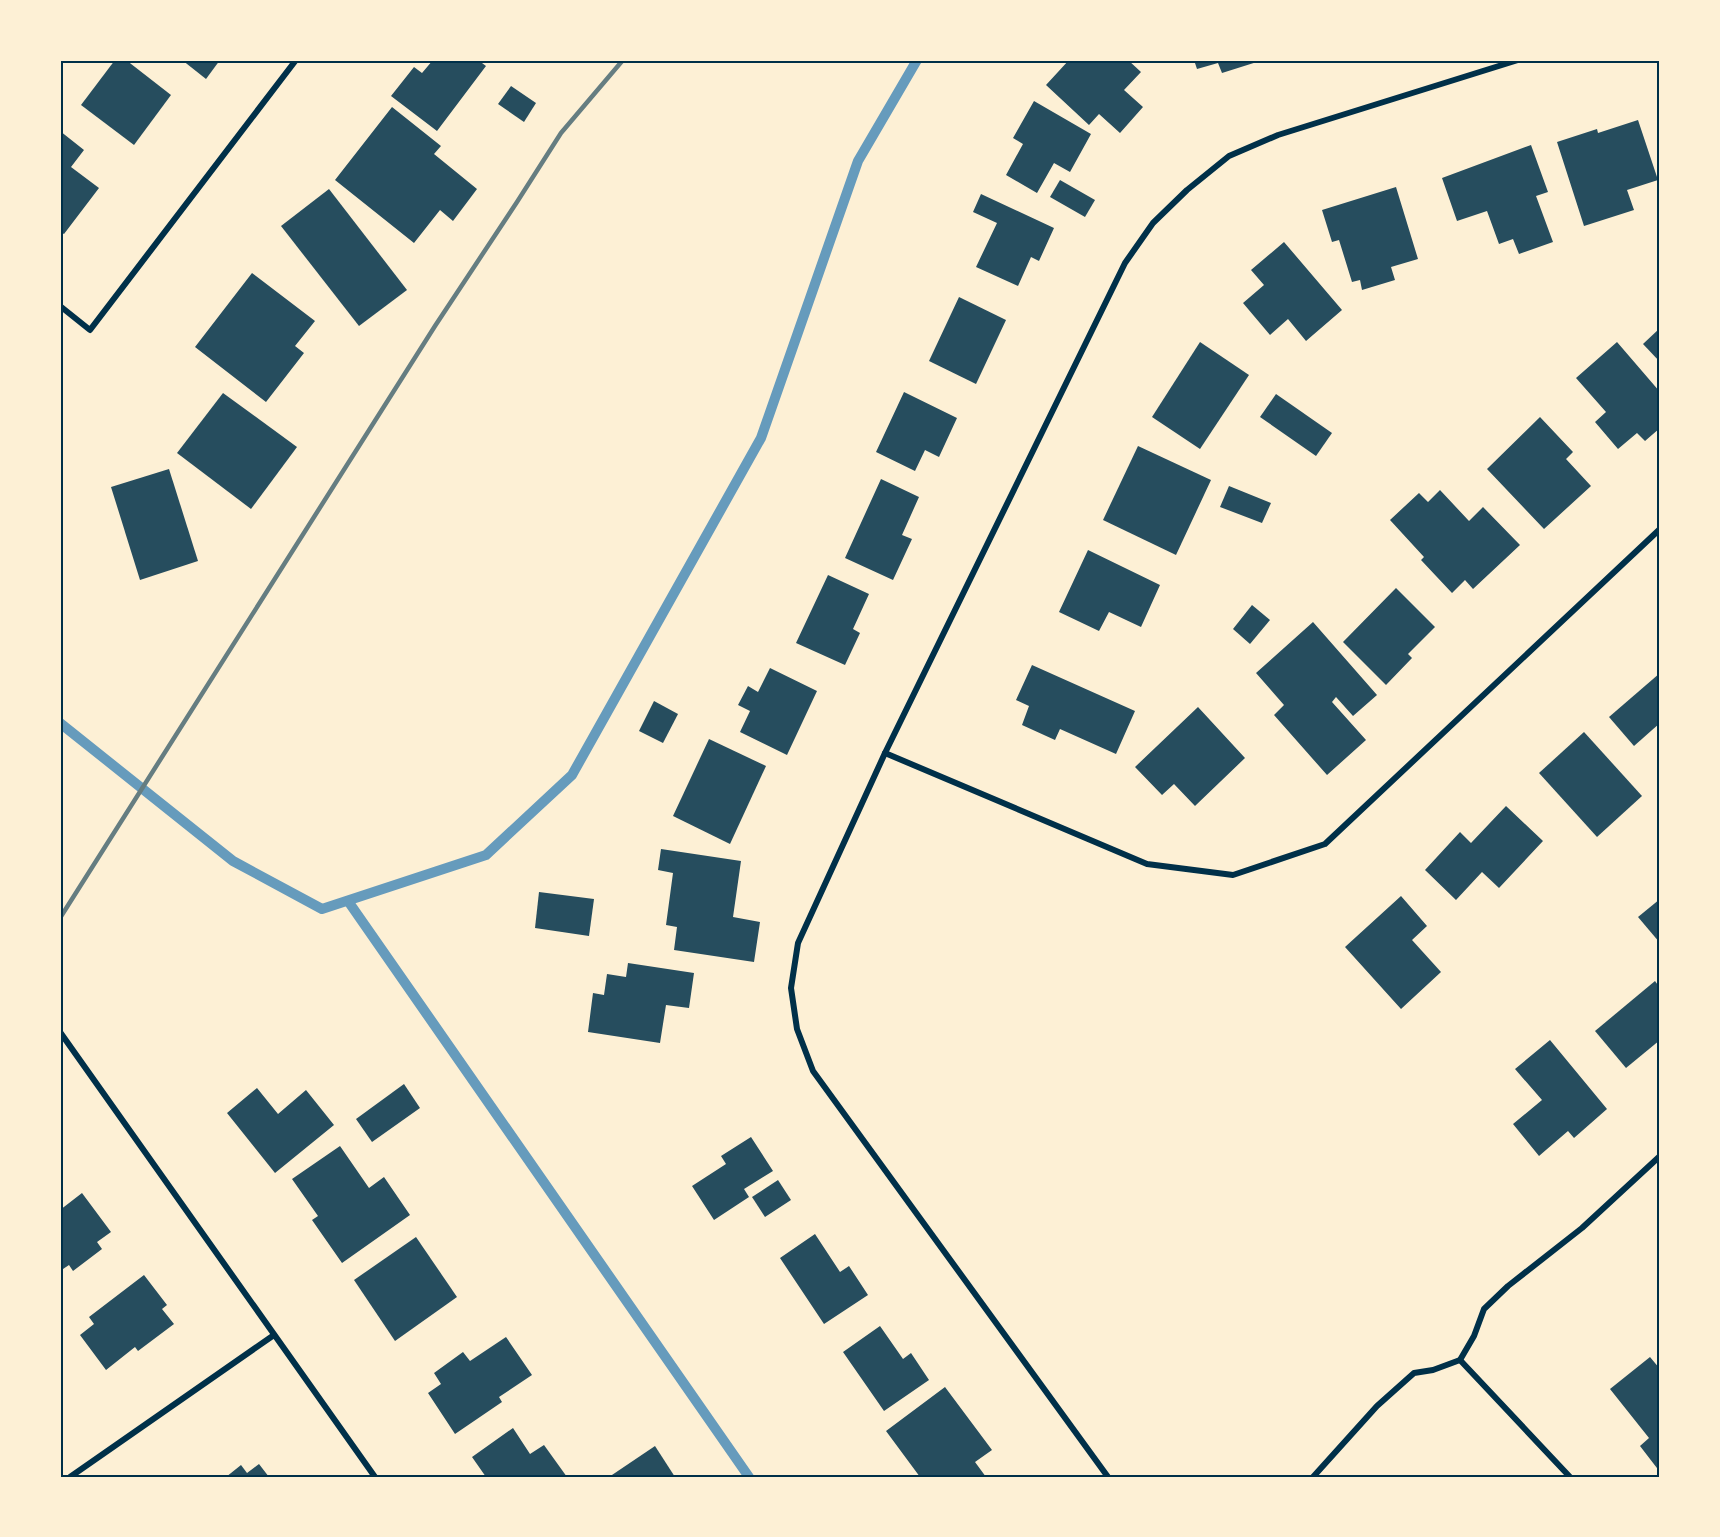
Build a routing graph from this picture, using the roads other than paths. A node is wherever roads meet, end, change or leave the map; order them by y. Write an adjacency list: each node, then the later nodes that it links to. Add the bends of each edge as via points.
1 (296, 60): 3 (street, via 90,330)
2 (1518, 60): 5 (street, via 1278,135 1229,156 1187,190 1154,224 1125,263)
3 (60, 306)
4 (1660, 529): 5 (street, via 1325,844 1233,875 1147,864)
5 (885, 753): 12 (street, via 798,943 791,988 797,1029 813,1071)
6 (60, 1032): 8 (street)
7 (1660, 1156): 9 (street, via 1484,1309)
8 (274, 1335): 10 (street); 11 (street)
9 (1460, 1360): 13 (street, via 1414,1373 1377,1406); 14 (street)
10 (70, 1477)
11 (375, 1477)
12 (1108, 1477)
13 (1313, 1477)
14 (1570, 1477)

